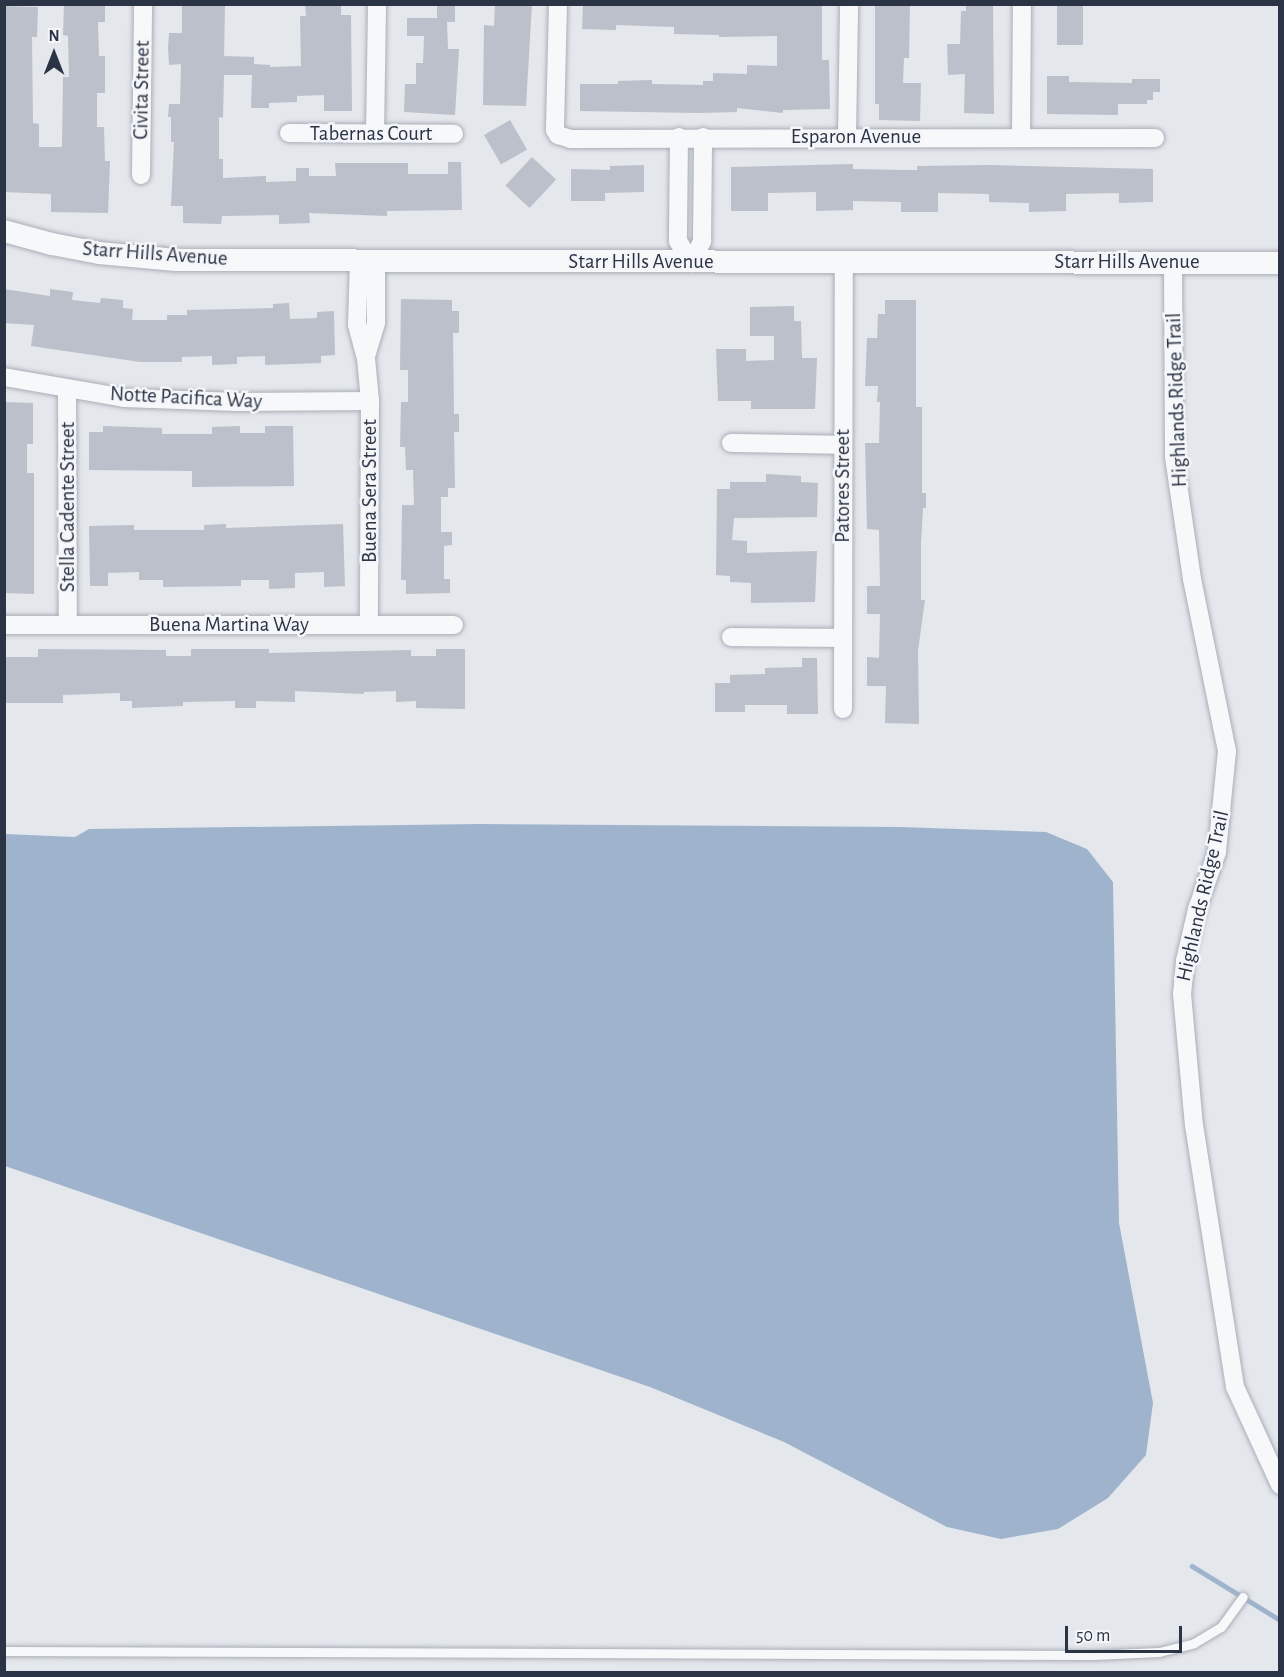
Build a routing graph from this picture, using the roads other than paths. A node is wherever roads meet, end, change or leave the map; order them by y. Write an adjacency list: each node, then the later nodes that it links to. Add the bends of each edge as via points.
1 (143, 4): 14 (street, Civita Street)
2 (377, 4): 7 (street)
3 (558, 4): 9 (street, Esparon Avenue, via 558,135 571,139)
4 (849, 4): 10 (street)
5 (1022, 4): 11 (street)
6 (289, 133): 7 (street, Tabernas Court)
7 (375, 134): 8 (street, Tabernas Court)
8 (453, 134)
9 (679, 137): 12 (street, Esparon Avenue); 15 (street)
10 (847, 137): 11 (street, Esparon Avenue); 12 (street, Esparon Avenue)
11 (1021, 137): 13 (street, Esparon Avenue)
12 (703, 138): 16 (street)
13 (1155, 138)
14 (141, 175)
15 (678, 198): 16 (lane); 19 (street, via 678,241)
16 (702, 198): 19 (street, via 702,241)
17 (4, 231): 18 (street, Starr Hills Avenue, via 52,244 136,257)
18 (368, 261): 19 (street, Starr Hills Avenue); 23 (street, Buena Sera Street); 24 (street, Buena Sera Street)
19 (691, 262): 20 (street, Starr Hills Avenue)
20 (844, 262): 21 (street, Starr Hills Avenue); 30 (street, Patores Street)
21 (1173, 262): 22 (street, Starr Hills Avenue); 38 (street, Highlands Ridge Trail, via 1174,457 1192,579 1227,751 1217,852 1197,909 1182,994 1196,1134 1235,1387)
22 (1280, 263)
23 (358, 304): 24 (lane); 25 (street, Buena Sera Street, via 357,325)
24 (376, 305): 25 (street, Buena Sera Street, via 376,323)
25 (366, 358): 28 (street, Buena Sera Street)
26 (4, 377): 27 (street, Notte Pacifica Way)
27 (67, 389): 28 (street, Notte Pacifica Way, via 177,401); 32 (street, Stella Cadente Street)
28 (370, 401): 33 (street, Buena Sera Street)
29 (730, 443): 30 (street)
30 (843, 445): 36 (street, Patores Street)
31 (4, 625): 32 (street, Buena Martina Way)
32 (68, 625): 33 (street, Buena Martina Way)
33 (369, 625): 34 (street, Buena Martina Way)
34 (454, 625)
35 (731, 637): 36 (street)
36 (843, 638): 37 (street, Patores Street)
37 (843, 709)
38 (1280, 1485)
39 (1242, 1597): 40 (lane, via 1221,1627 1194,1643 1159,1652 1093,1655)
40 (4, 1651)

